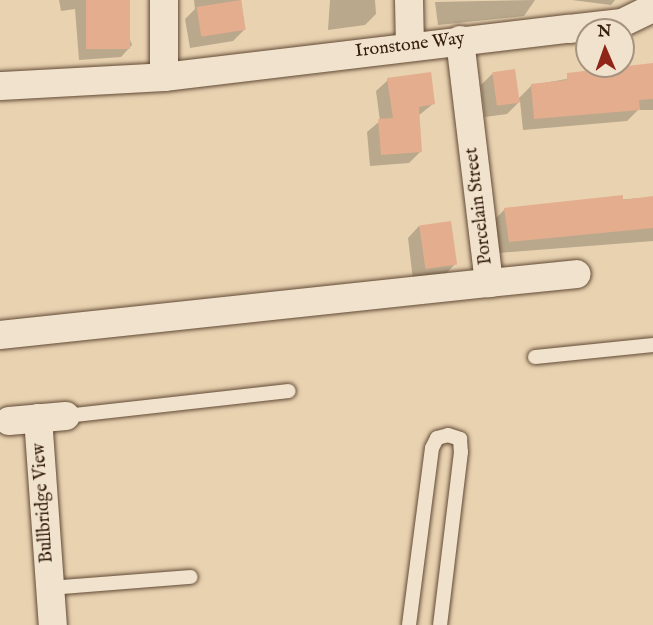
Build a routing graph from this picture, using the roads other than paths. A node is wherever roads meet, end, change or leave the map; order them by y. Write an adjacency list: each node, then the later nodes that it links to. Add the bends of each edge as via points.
1 (164, 0): 6 (street)
2 (410, 0): 5 (street)
3 (653, 8): 4 (street, Ironstone Way, via 622,22)
4 (460, 39): 5 (street, Ironstone Way); 9 (street, Porcelain Street)
5 (410, 46): 6 (street, Ironstone Way)
6 (164, 77): 7 (street, Ironstone Way)
7 (0, 86)
8 (577, 274): 9 (street, Porcelain Street)
9 (489, 283): 10 (street)
10 (0, 335)
11 (653, 345): 12 (lane)
12 (535, 357)
13 (289, 391): 14 (lane)
14 (52, 417): 15 (street, Bullbridge View); 17 (street, Bullbridge View)
15 (4, 422)
16 (191, 577): 17 (lane, Bullbridge View)
17 (50, 588): 18 (street, Bullbridge View)
18 (53, 625)
19 (409, 625): 20 (lane, via 432,448 437,438 448,435 459,439 461,452)
20 (440, 625)

